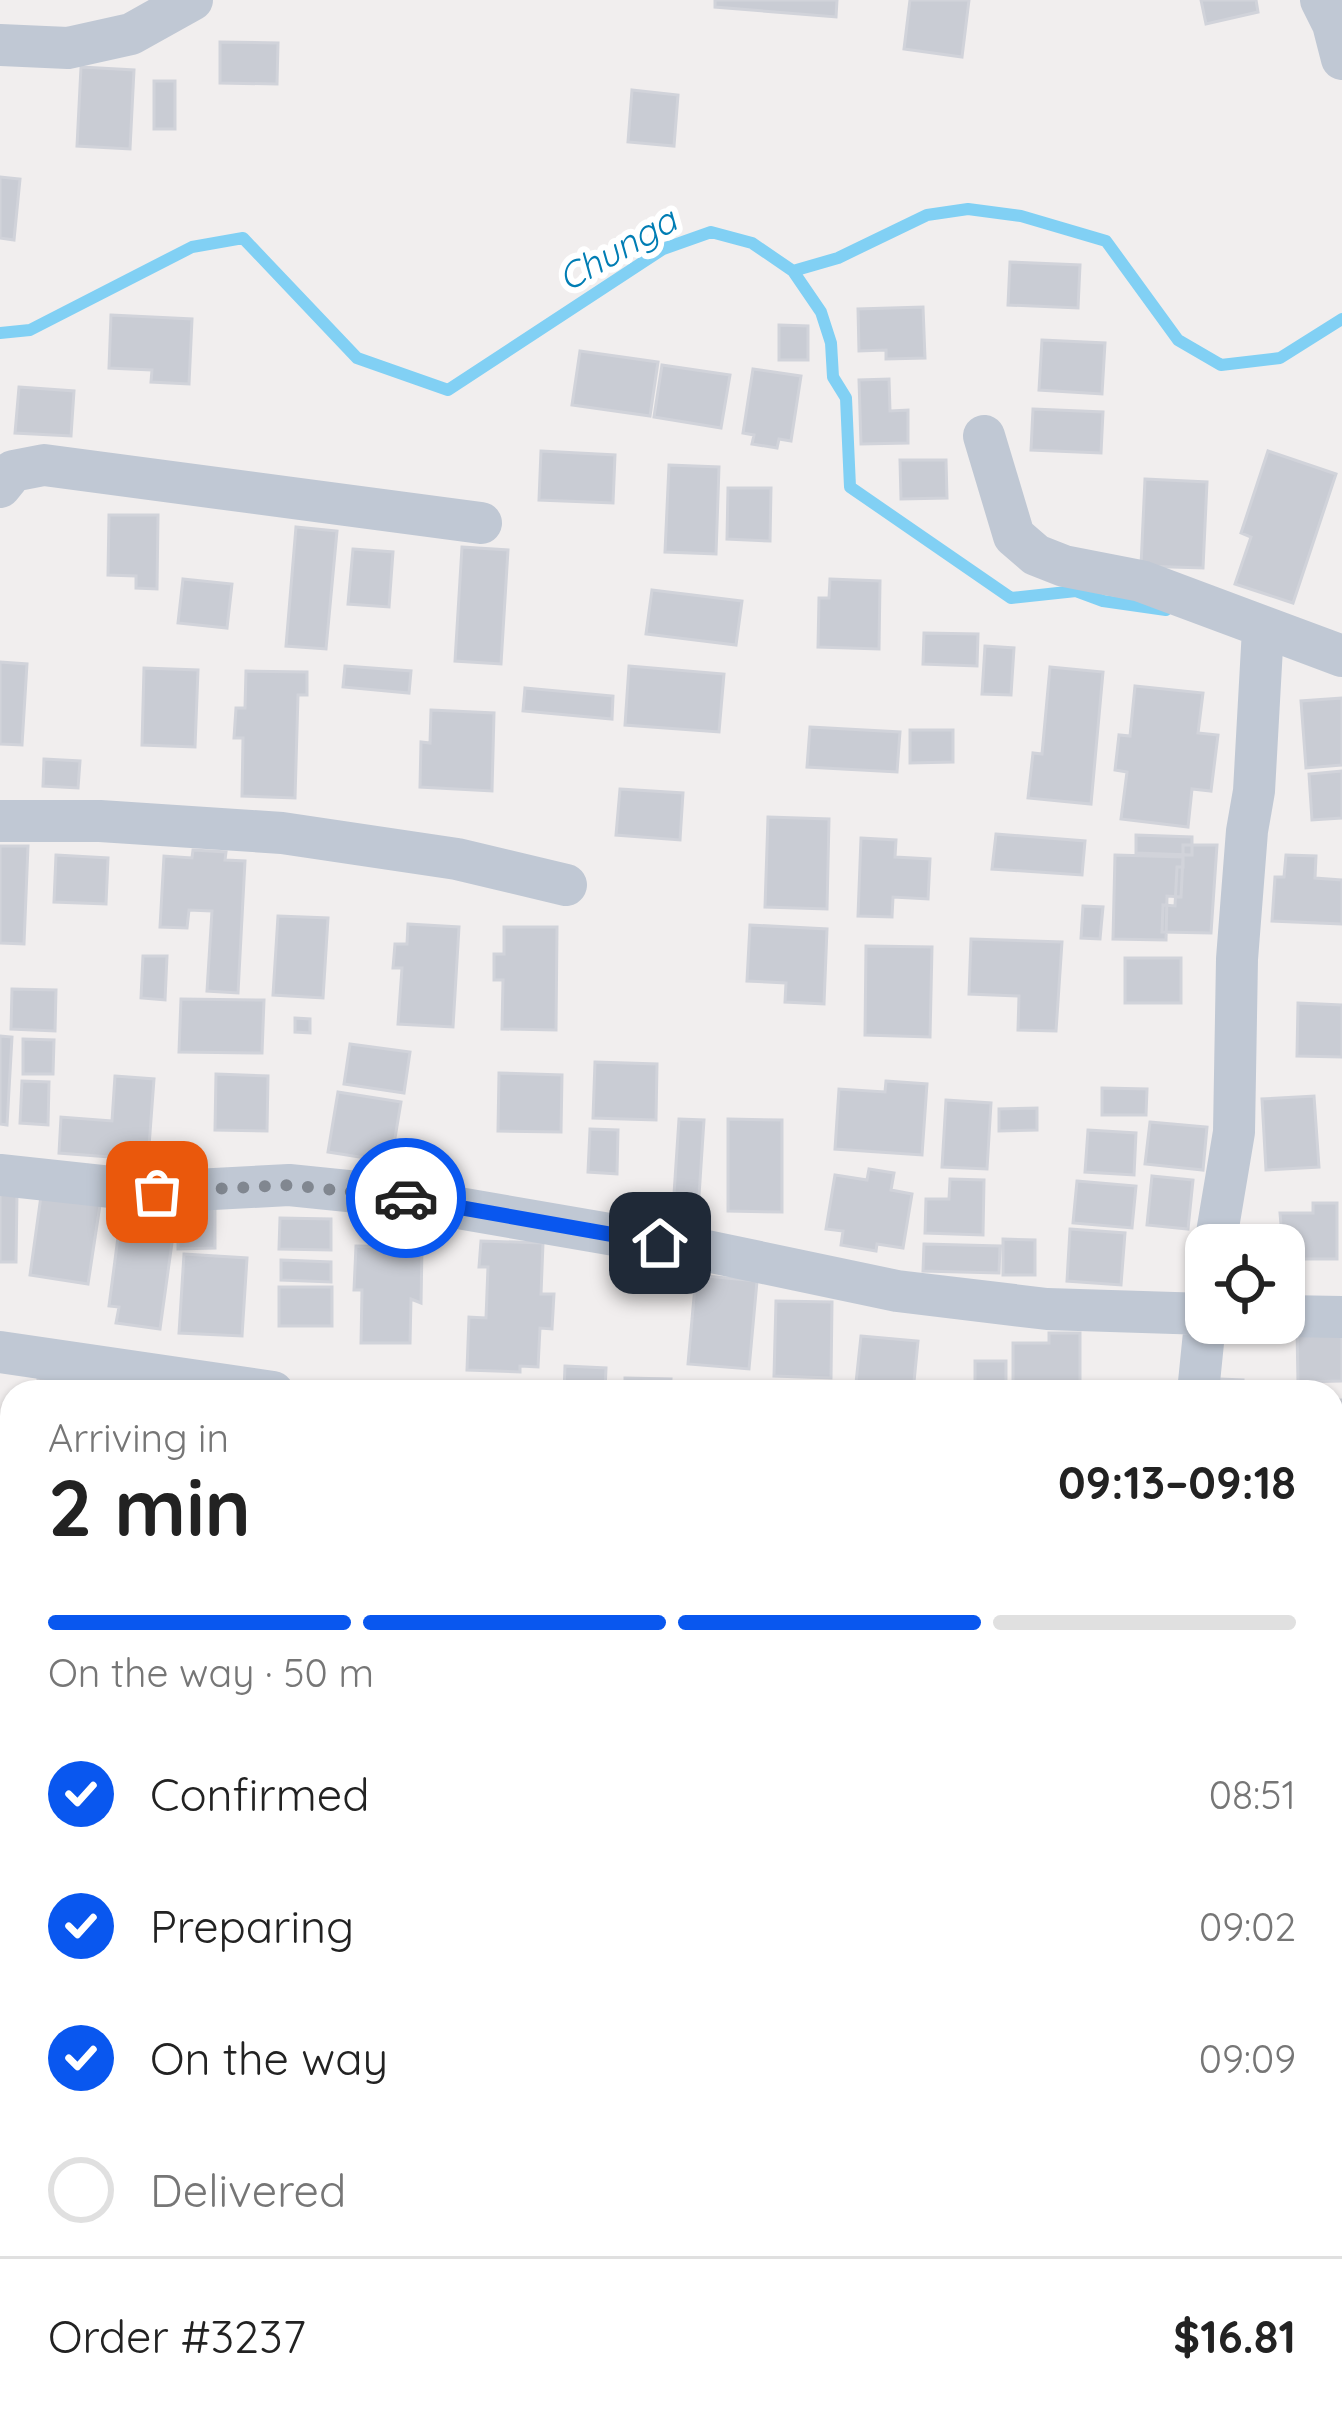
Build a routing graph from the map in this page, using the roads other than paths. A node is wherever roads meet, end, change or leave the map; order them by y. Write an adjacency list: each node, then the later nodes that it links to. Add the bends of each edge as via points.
1 (192, 0): 3 (street, via 131,34 68,48)
2 (1321, 0): 4 (street)
3 (0, 44)
4 (1342, 59)
5 (984, 436): 8 (street, via 1014,536 1036,555 1141,581)
6 (0, 488): 7 (street, via 13,471 44,465)
7 (481, 523)
8 (1263, 629): 9 (street); 13 (street, via 1240,912 1234,1132)
9 (1342, 656)
10 (0, 821): 11 (street, via 282,832)
11 (566, 885)
12 (0, 1175): 14 (street, via 157,1192 289,1185 377,1194 897,1291 1047,1309)
13 (1219, 1224)
14 (1185, 1313)
15 (1305, 1316): 16 (street)
16 (1342, 1316)
17 (1203, 1344): 20 (street)
18 (0, 1352): 19 (street)
19 (191, 1380)
20 (1199, 1380)

